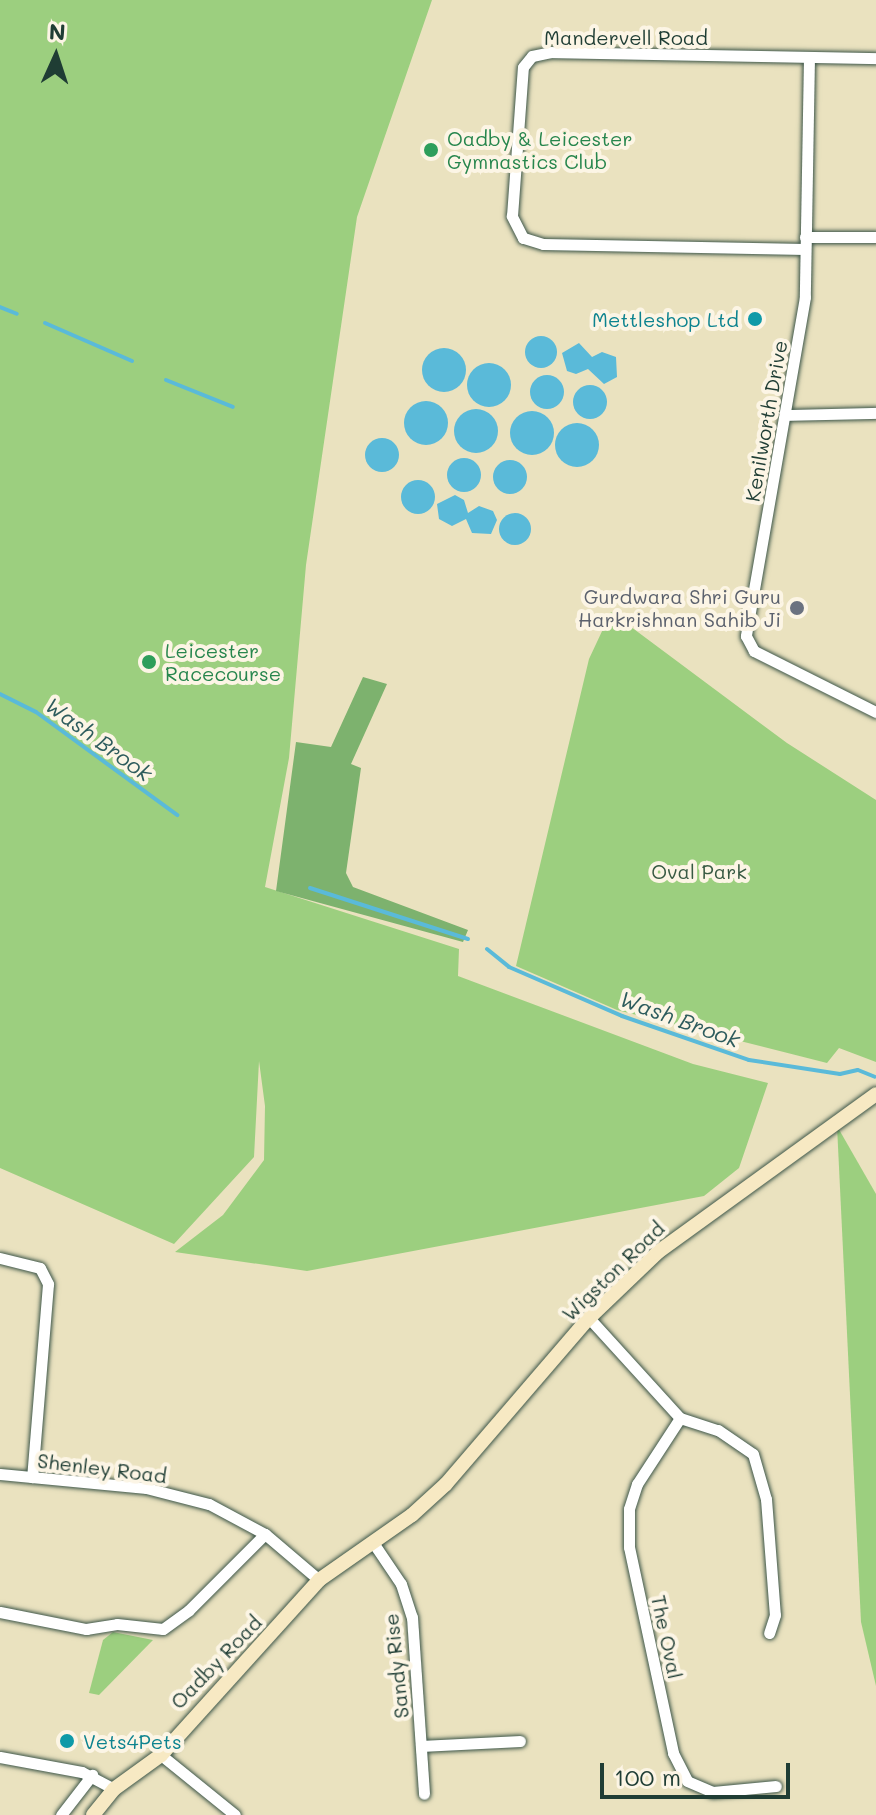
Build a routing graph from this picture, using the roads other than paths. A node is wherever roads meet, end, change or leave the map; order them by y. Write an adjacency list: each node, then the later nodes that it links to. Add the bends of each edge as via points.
1 (809, 57): 2 (street); 4 (street, Kenilworth Drive); 4 (street, Mandervell Road, via 532,56 520,79 512,216 523,238 543,244)
2 (876, 58)
3 (876, 237): 4 (street)
4 (805, 243): 6 (street, Kenilworth Drive, via 805,297)
5 (876, 413): 6 (street)
6 (786, 415): 7 (street, Kenilworth Drive, via 746,636 754,651)
7 (876, 712)
8 (876, 1094): 10 (main road, Wigston Road, via 713,1208)
9 (0, 1258): 13 (street, via 40,1268 48,1284)
10 (589, 1318): 11 (street); 15 (main road, Wigston Road, via 446,1484)
11 (680, 1418): 18 (street, via 718,1430 753,1454 766,1499 775,1615); 24 (street, The Oval, via 637,1484 629,1509 629,1547 673,1753 687,1781 713,1792)
12 (0, 1474): 13 (street, Shenley Road)
13 (32, 1477): 14 (street, Shenley Road, via 178,1496 229,1513)
14 (265, 1534): 16 (street, Shenley Road); 17 (street, via 163,1629 117,1624 86,1629)
15 (374, 1544): 16 (main road, Oadby Road); 20 (street, Sandy Rise, via 401,1584 412,1617)
16 (319, 1580): 21 (main road, Oadby Road)
17 (0, 1612)
18 (769, 1633)
19 (520, 1741): 20 (street)
20 (421, 1746): 26 (street, Sandy Rise)
21 (161, 1755): 25 (main road, Oadby Road); 29 (street)
22 (0, 1757): 23 (street)
23 (92, 1775): 25 (street); 27 (street)
24 (776, 1786)
25 (114, 1789): 28 (main road, Oadby Road)
26 (424, 1794)
27 (61, 1815)
28 (93, 1815)
29 (235, 1815)

